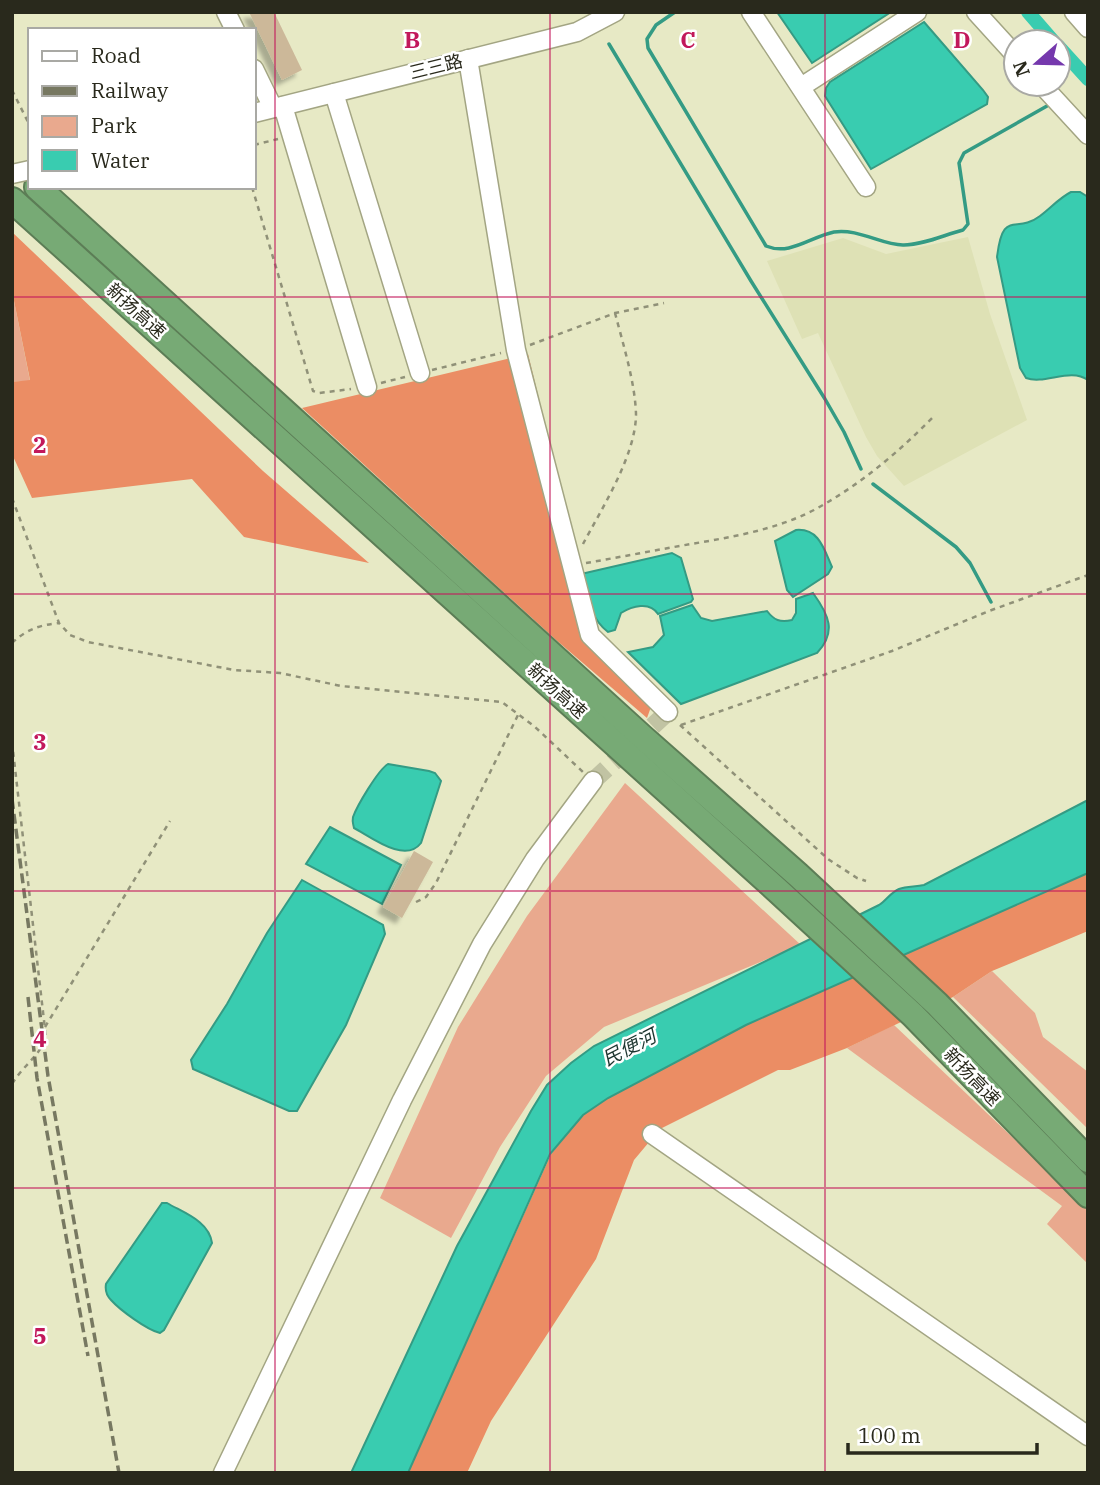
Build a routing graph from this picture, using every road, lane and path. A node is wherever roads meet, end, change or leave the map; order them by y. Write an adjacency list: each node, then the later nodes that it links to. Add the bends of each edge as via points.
1 (226, 12): 7 (street)
2 (615, 12): 10 (street, 三三路, via 577,32)
3 (751, 12): 12 (street)
4 (917, 12): 12 (street)
5 (976, 12): 9 (street)
6 (1074, 12): 8 (street)
7 (234, 28)
8 (1088, 28)
9 (1002, 41)
10 (468, 60): 14 (street, 三三路); 32 (street, via 516,350)
11 (256, 72): 16 (street)
12 (800, 87): 24 (street)
13 (12, 90): 18 (path)
14 (334, 93): 16 (street, 三三路); 28 (street)
15 (1054, 98): 19 (street)
16 (278, 107): 17 (street, 三三路); 20 (street)
17 (256, 112)
18 (28, 122)
19 (1088, 135)
20 (292, 136): 21 (path); 29 (street)
21 (256, 145)
22 (12, 165): 23 (highway)
23 (28, 179)
24 (866, 187)
25 (39, 189): 46 (highway, 新扬高速, via 798,875 937,1004)
26 (12, 200): 47 (highway, 新扬高速, via 913,1015)
27 (615, 313): 32 (path, via 636,414 632,442)
28 (420, 373)
29 (368, 387)
30 (935, 415): 32 (path, via 873,472 812,510 772,527)
31 (12, 498): 34 (path)
32 (572, 566): 37 (street, via 590,635)
33 (1088, 575): 37 (path, via 892,651)
34 (60, 623): 35 (path, via 38,626); 36 (path, via 69,635 88,642 341,686 502,702)
35 (12, 643)
36 (519, 713): 39 (path); 42 (path, via 436,883)
37 (674, 719): 41 (path, via 828,859)
38 (12, 742): 43 (path)
39 (593, 781): 49 (street, via 535,859 482,944)
40 (170, 821): 43 (path)
41 (866, 881)
42 (416, 902)
43 (45, 1027): 44 (path, via 42,1048)
44 (12, 1084)
45 (652, 1133): 48 (street)
46 (1088, 1160)
47 (1088, 1195)
48 (1086, 1432)
49 (223, 1473)

